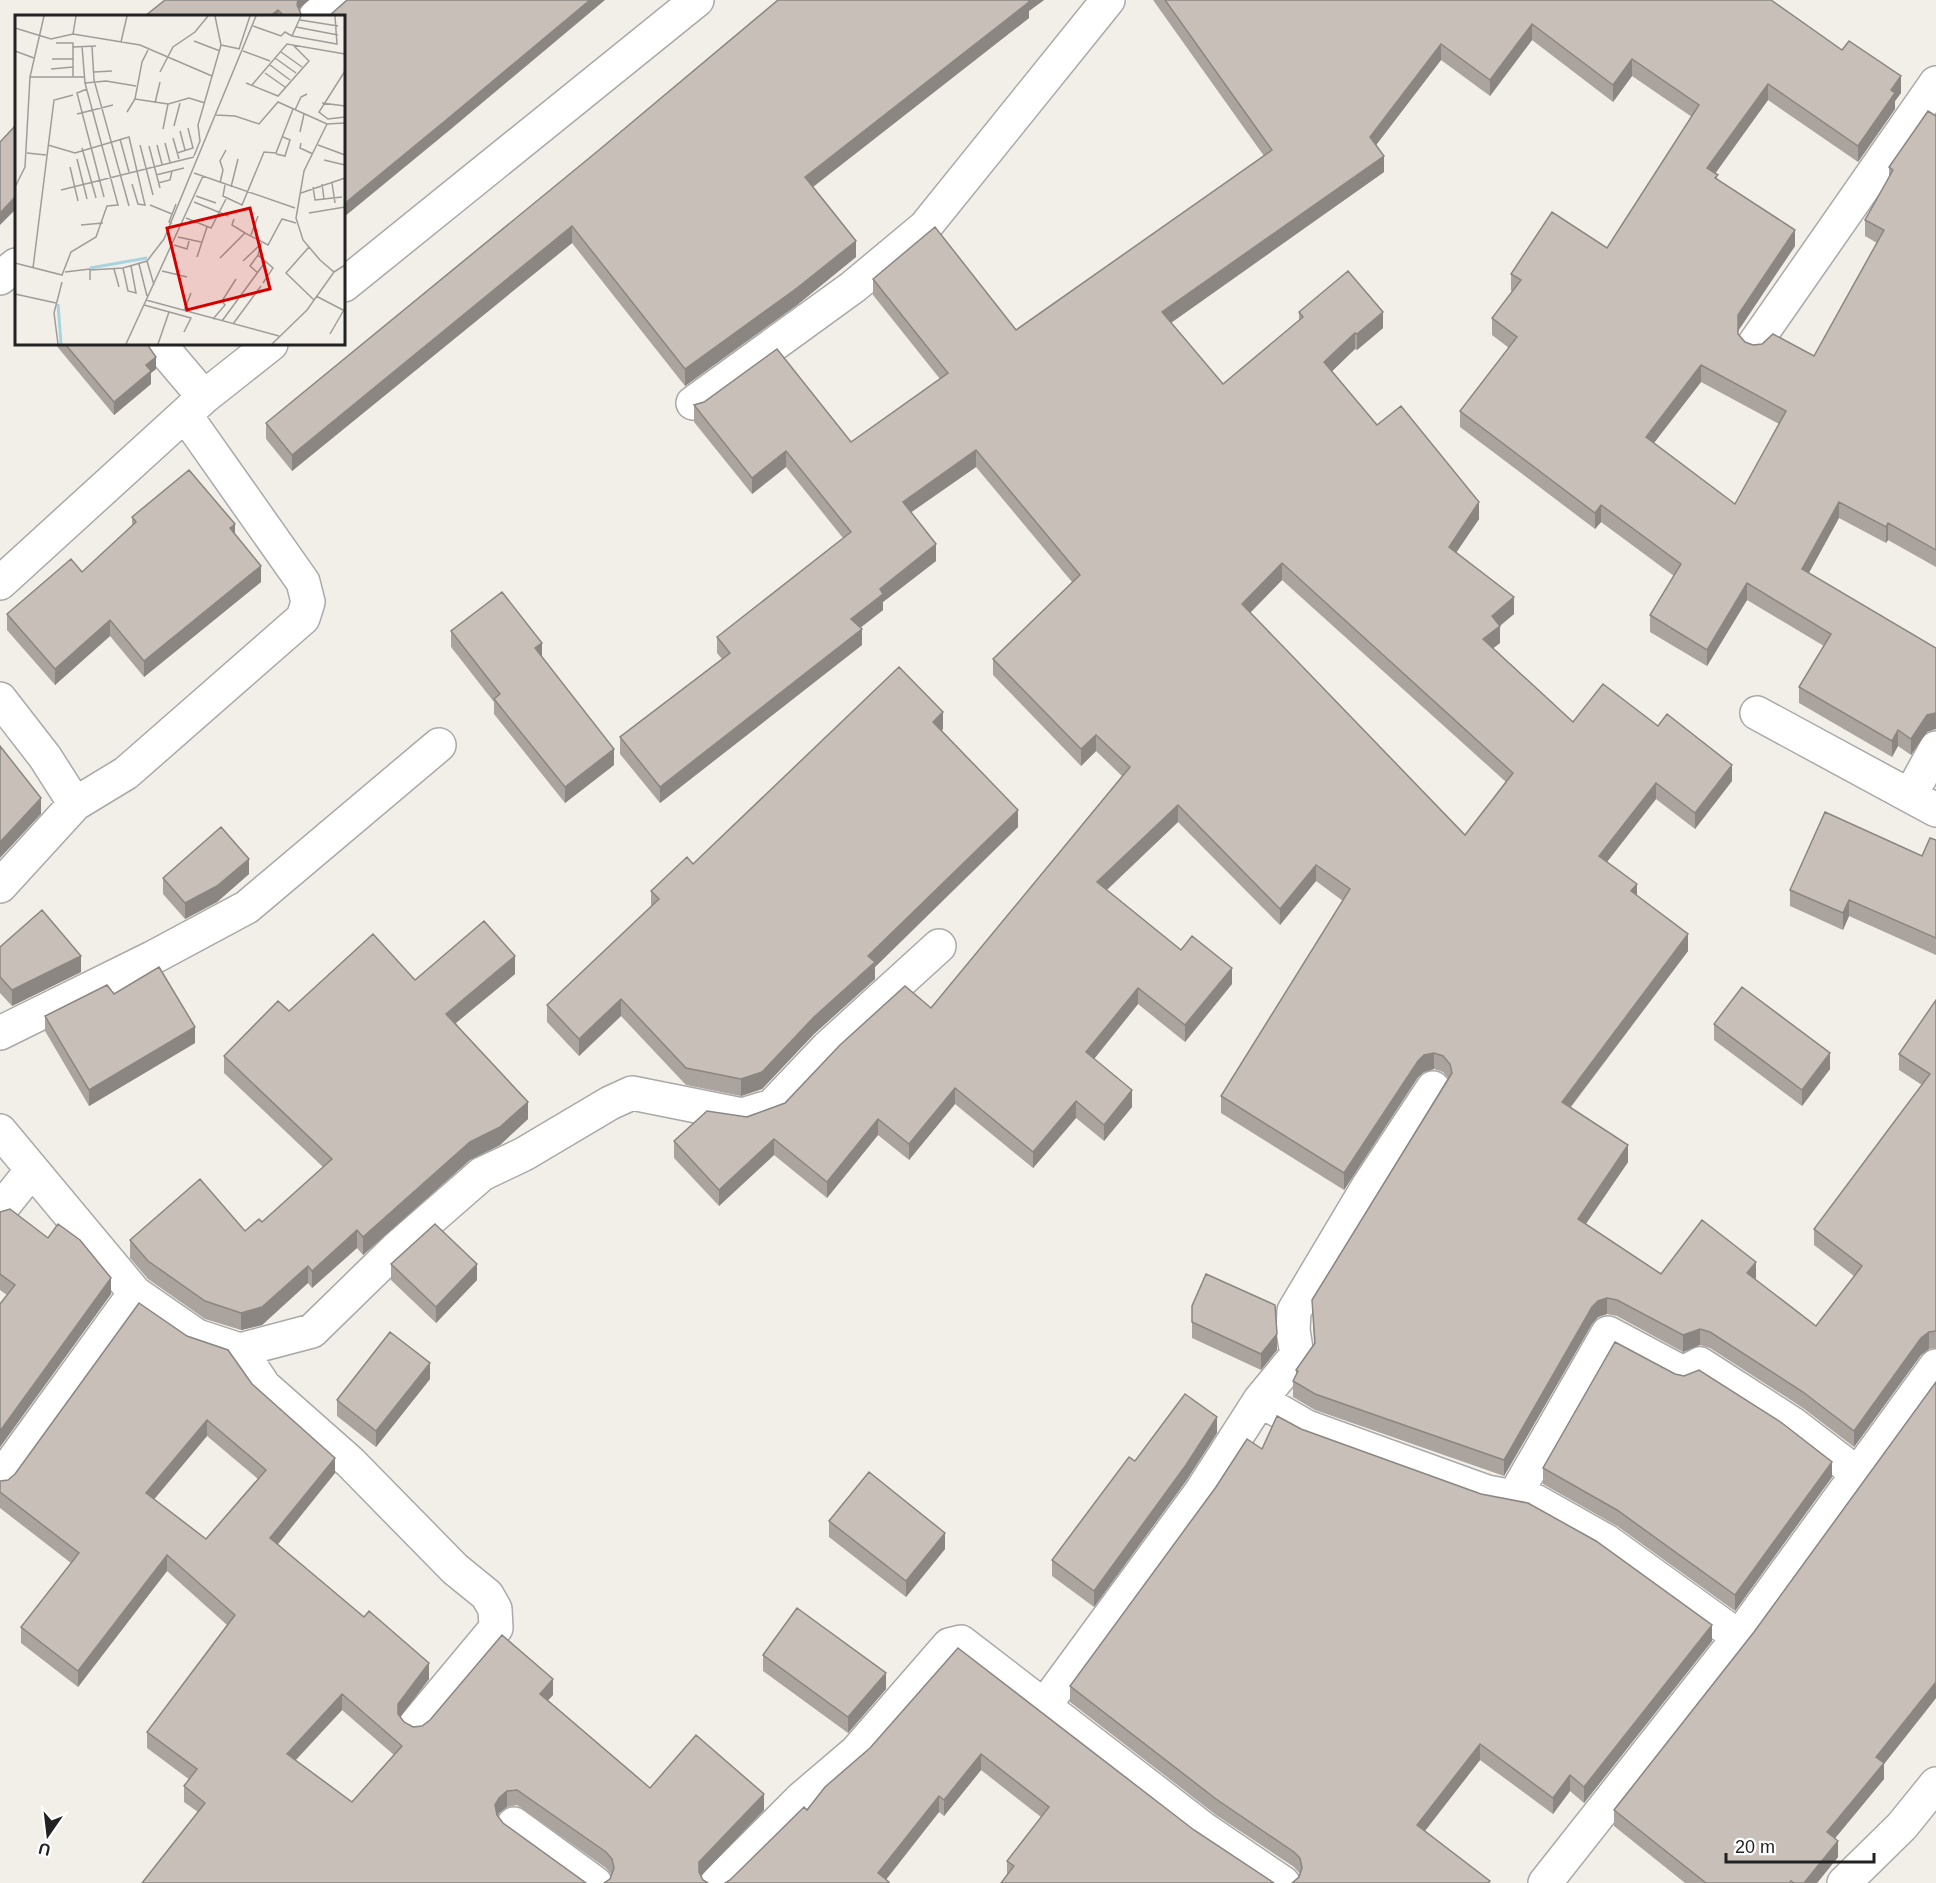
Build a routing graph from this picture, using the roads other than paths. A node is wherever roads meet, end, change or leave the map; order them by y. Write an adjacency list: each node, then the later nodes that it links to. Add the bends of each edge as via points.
1 (336, 0): 4 (street)
2 (697, 0): 8 (street)
3 (1108, 0): 12 (street, via 925,227 853,287)
4 (317, 15)
5 (1936, 83): 9 (street)
6 (15, 266): 7 (street)
7 (0, 278)
8 (345, 284)
9 (1755, 343)
10 (160, 345): 13 (street)
11 (270, 345): 13 (street)
12 (693, 403)
13 (195, 407): 14 (street); 20 (street, via 303,582 308,602 303,618 126,773)
14 (0, 583)
15 (0, 699): 20 (street)
16 (1757, 713): 19 (street)
17 (440, 745): 23 (street, via 247,907)
18 (1936, 748): 19 (street)
19 (1923, 803)
20 (75, 804): 21 (street)
21 (0, 886)
22 (939, 946): 29 (street, via 834,1041 772,1106 742,1115 632,1093 610,1102 524,1154 482,1174 396,1249 312,1331)
23 (0, 1034)
24 (1433, 1088): 31 (street, via 1369,1185 1294,1311 1297,1355)
25 (0, 1131): 26 (street)
26 (32, 1170): 27 (street); 28 (street)
27 (0, 1210)
28 (135, 1293): 29 (street, via 197,1336); 33 (street)
29 (240, 1350): 37 (street, via 264,1386 350,1462 455,1569 487,1595 495,1609 496,1628)
30 (1936, 1366): 32 (street)
31 (1260, 1400): 34 (street, via 1307,1427 1487,1492); 36 (street, via 1201,1492)
32 (1858, 1474): 34 (street, via 1793,1424 1700,1364 1683,1373 1608,1333); 35 (street)
33 (0, 1479)
34 (1515, 1495): 35 (street, via 1535,1501 1606,1541)
35 (1739, 1637): 43 (street)
36 (1044, 1706): 41 (street, via 961,1642 954,1642 856,1752 801,1798); 42 (street, via 1205,1830)
37 (417, 1724)
38 (1936, 1784): 44 (street, via 1902,1826)
39 (514, 1824): 40 (street)
40 (595, 1883)
41 (717, 1883)
42 (1283, 1883)
43 (1545, 1883)
44 (1844, 1883)

